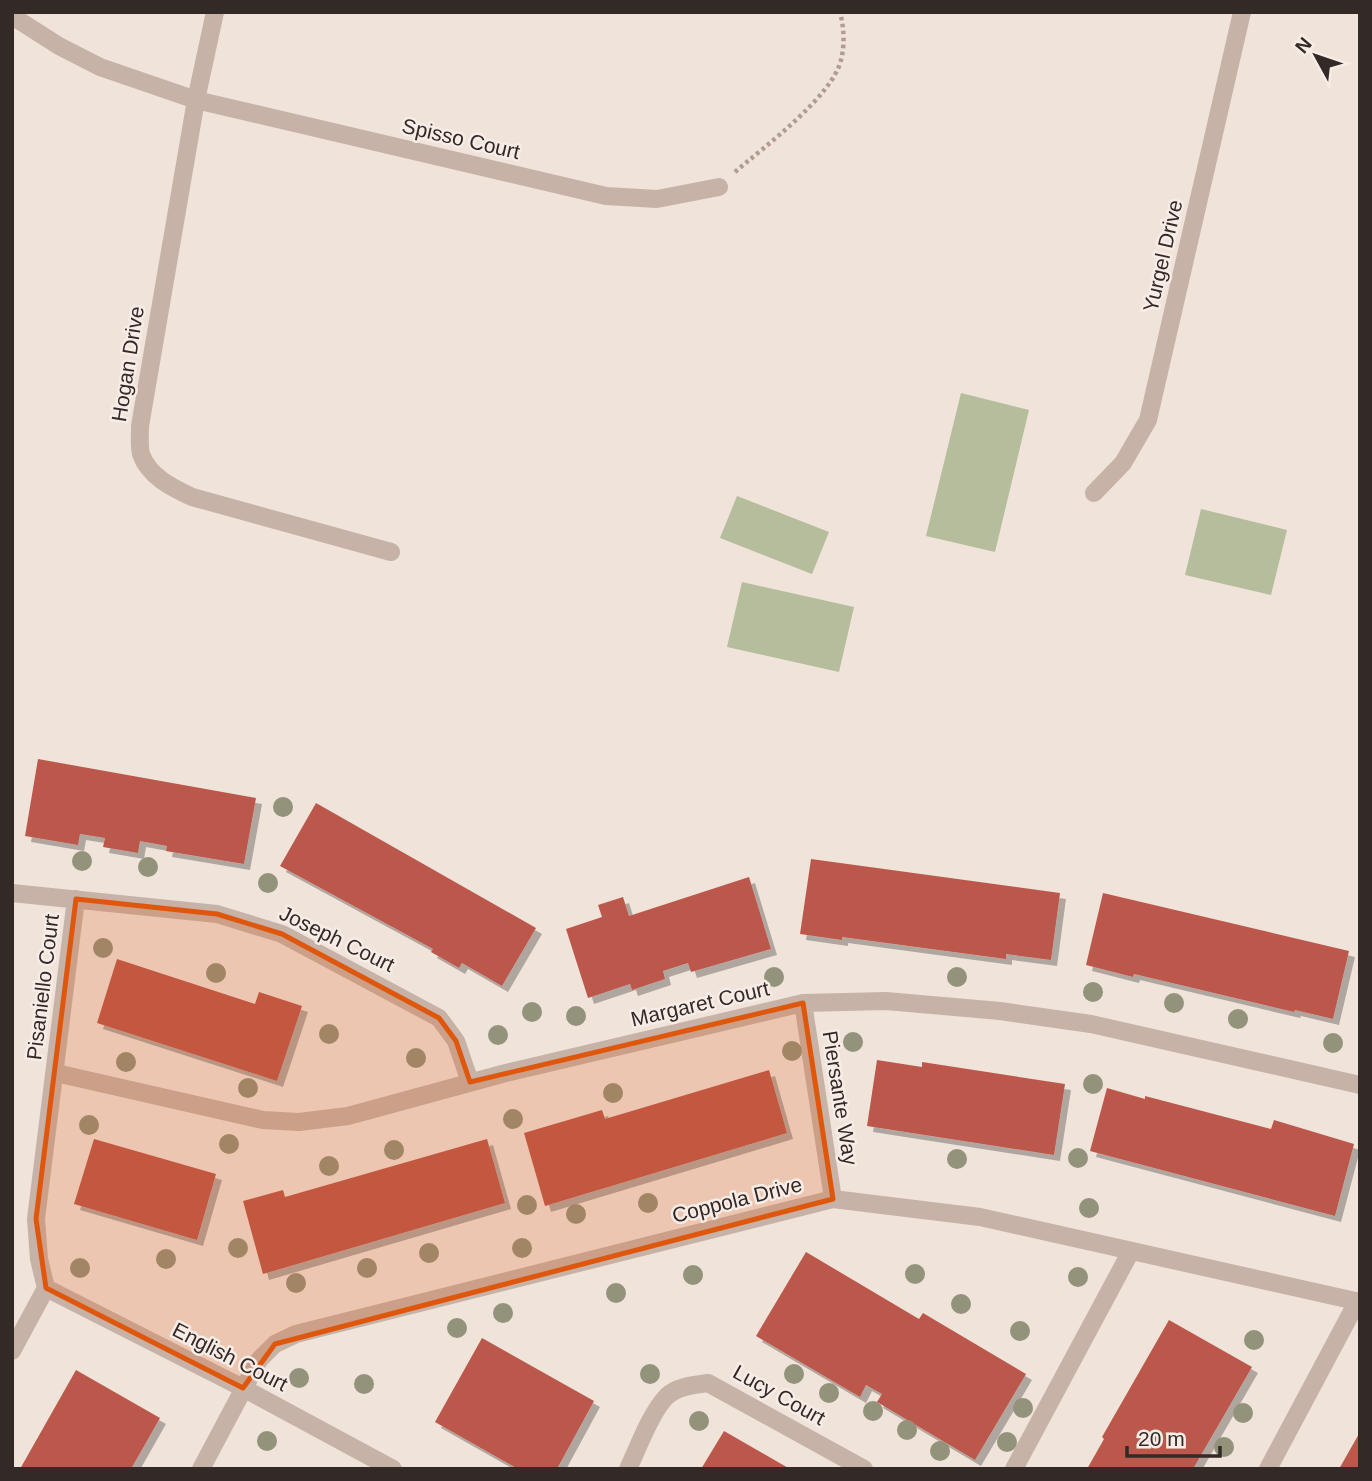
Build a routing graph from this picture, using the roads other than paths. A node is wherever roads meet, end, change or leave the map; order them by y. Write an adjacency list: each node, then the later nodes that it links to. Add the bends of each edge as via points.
1 (215, 12): 4 (street, Hogan Drive)
2 (1242, 12): 6 (street, Yurgel Drive, via 1148,421 1123,463)
3 (12, 16): 4 (street, Spisso Court, via 100,67)
4 (196, 100): 5 (street, Spisso Court, via 606,196 657,199); 7 (street, Hogan Drive, via 140,426 141,454 153,474 192,497)
5 (719, 187)
6 (1094, 493)
7 (391, 552)
8 (12, 893): 9 (street, Joseph Court)
9 (76, 899): 11 (street, Pisaniello Court); 12 (street, Joseph Court, via 216,914 282,934 439,1018 456,1041)
10 (803, 1003): 12 (street, Margaret Court); 13 (street, Margaret Court, via 886,1001 1091,1024); 14 (street, Piersante Way)
11 (55, 1073): 12 (street, Margaret Court, via 263,1120 299,1122 348,1115); 16 (street, Pisaniello Court, via 36,1219)
12 (470, 1082)
13 (1360, 1085)
14 (834, 1199): 15 (street, Coppola Drive, via 980,1217); 19 (street, Coppola Drive, via 296,1334 275,1344 259,1360)
15 (1131, 1251): 17 (street, Coppola Drive); 24 (street)
16 (46, 1288): 18 (street); 19 (street, English Court)
17 (1359, 1302): 25 (street)
18 (12, 1351)
19 (243, 1388): 20 (street, Coppola Drive); 21 (street, English Court)
20 (201, 1469)
21 (393, 1469)
22 (628, 1469): 23 (street, Lucy Court, via 668,1395 687,1385 708,1384)
23 (864, 1469)
24 (1014, 1469)
25 (1268, 1469)

